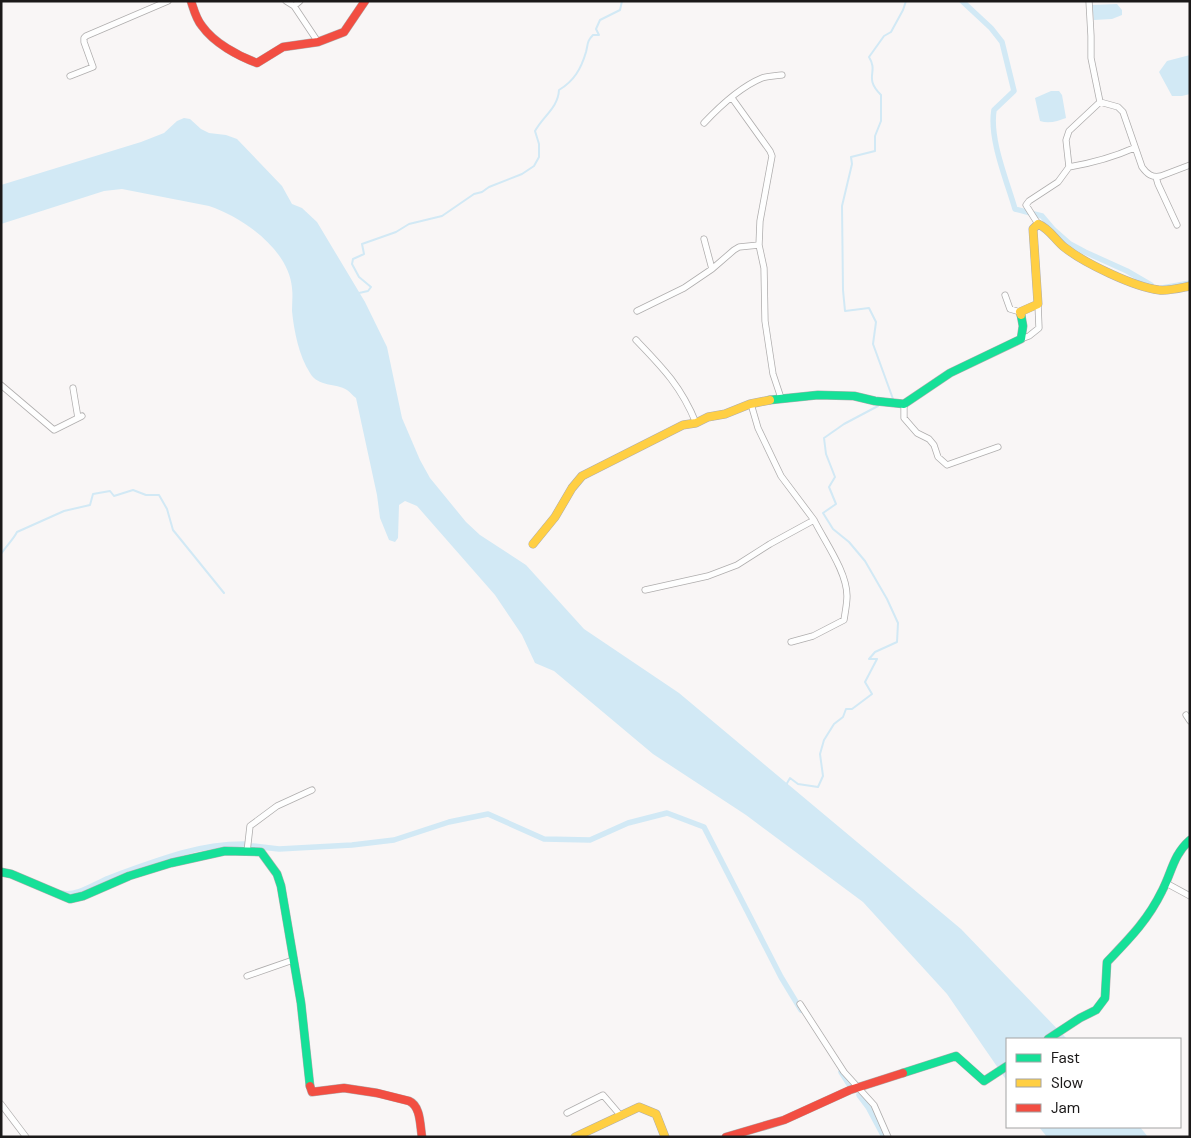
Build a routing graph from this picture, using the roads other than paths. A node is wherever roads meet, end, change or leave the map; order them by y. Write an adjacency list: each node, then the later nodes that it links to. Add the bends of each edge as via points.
1 (168, 1): 10 (street, via 86,36 84,42 93,67)
2 (191, 1): 8 (street, via 203,28 224,45 256,63 283,47)
3 (286, 1): 7 (street)
4 (300, 1): 7 (street)
5 (365, 1): 8 (street, via 344,32)
6 (1088, 1): 12 (street, via 1091,58)
7 (294, 6): 8 (street)
8 (318, 42)
9 (782, 75): 11 (street, via 762,77)
10 (70, 76)
11 (732, 98): 13 (street); 21 (street, via 772,156)
12 (1100, 102): 14 (street, via 1118,107 1123,112); 16 (street, via 1068,131)
13 (704, 123)
14 (1134, 148): 16 (street); 17 (street, via 1147,174)
15 (1190, 165): 17 (street)
16 (1069, 167): 18 (street, via 1058,182 1026,205)
17 (1156, 177): 19 (street)
18 (1038, 224): 23 (street, via 1044,225 1063,247 1140,284 1159,290); 25 (street, via 1033,229)
19 (1177, 225)
20 (704, 239): 22 (street)
21 (759, 245): 22 (street, via 734,250); 32 (street, via 764,268 765,321 773,374)
22 (712, 269): 26 (street, via 684,288)
23 (1190, 286)
24 (1005, 295): 27 (street, via 1010,309)
25 (1038, 304): 27 (street); 28 (street, via 1039,328)
26 (637, 311)
27 (1020, 312): 28 (street)
28 (1021, 339): 34 (street, via 950,373)
29 (636, 340): 35 (street, via 667,372 688,402)
30 (1, 385): 31 (street, via 54,430 80,417)
31 (73, 388)
32 (781, 398): 33 (street); 34 (street, via 854,396)
33 (750, 404): 35 (street); 37 (street, via 781,476)
34 (904, 404): 36 (street, via 904,418 917,434 929,439 938,457 947,465)
35 (696, 423): 38 (street, via 683,425 582,476)
36 (998, 447)
37 (814, 520): 39 (street, via 737,565 708,576); 40 (street, via 845,585 844,620 813,636)
38 (533, 544)
39 (645, 590)
40 (791, 642)
41 (1186, 715): 42 (street)
42 (1190, 721)
43 (312, 790): 45 (street, via 277,806 250,826)
44 (1190, 840): 47 (street, via 1182,846)
45 (247, 852): 46 (street, via 225,851 171,863 70,899); 49 (street, via 264,854 277,874)
46 (1, 872)
47 (1166, 883): 48 (street); 52 (street, via 1143,924 1107,962 1105,998 1096,1010)
48 (1190, 896)
49 (293, 960): 50 (street); 59 (street, via 310,1090 340,1087 412,1102 417,1108)
50 (247, 976)
51 (800, 1004): 54 (street, via 844,1072)
52 (1050, 1038)
53 (1006, 1067): 54 (street, via 984,1081 956,1056)
54 (859, 1087): 62 (street, via 784,1120); 63 (street, via 874,1105)
55 (1, 1104): 58 (street)
56 (567, 1114): 57 (street, via 603,1095)
57 (621, 1116): 60 (street); 61 (street, via 639,1107 656,1114)
58 (26, 1137)
59 (422, 1137)
60 (575, 1137)
61 (665, 1137)
62 (726, 1137)
63 (888, 1137)

